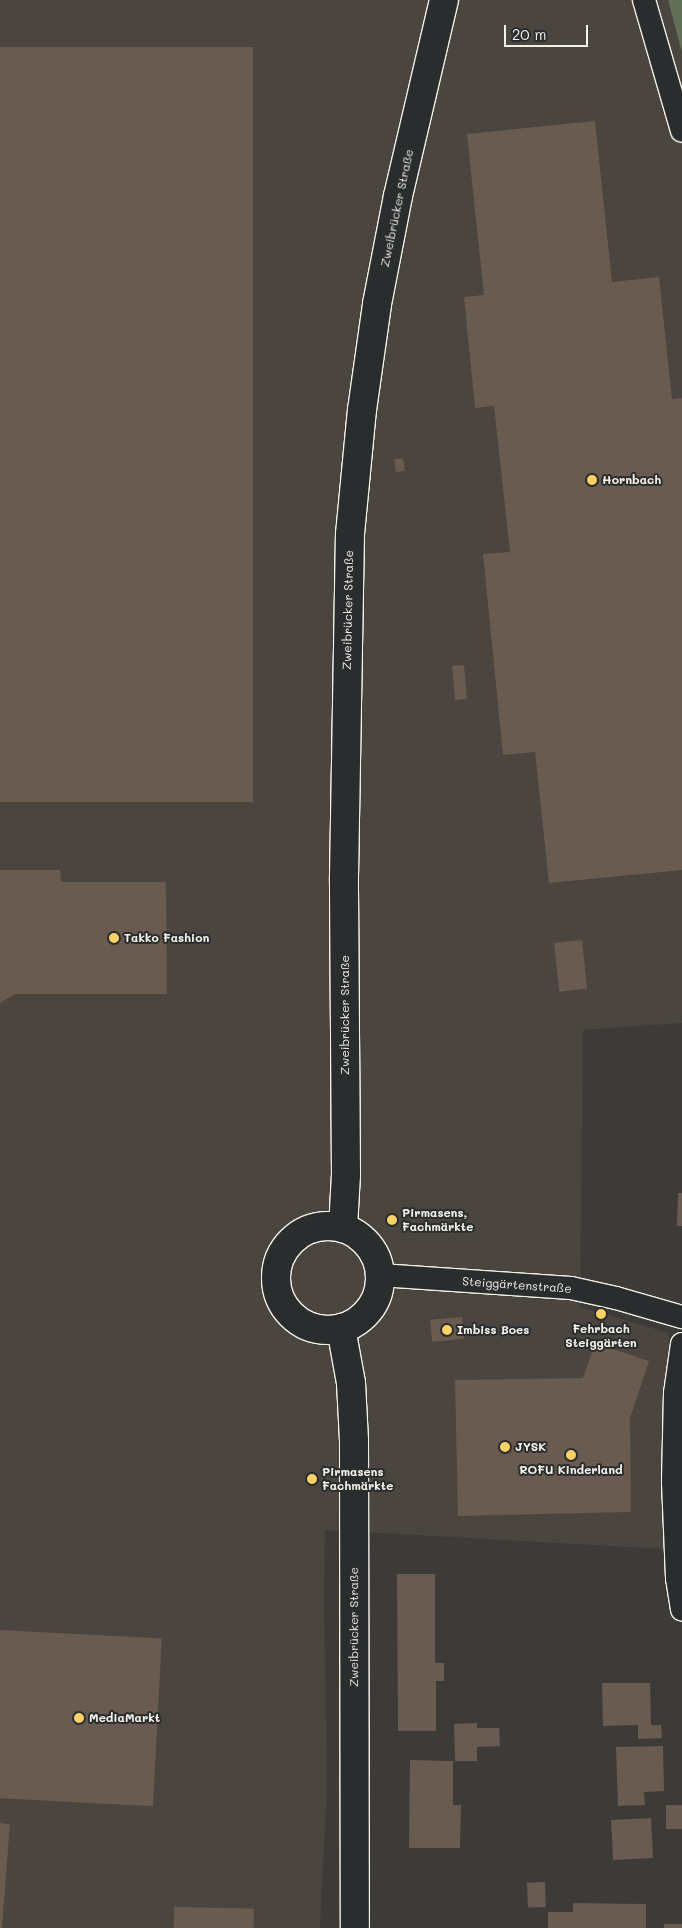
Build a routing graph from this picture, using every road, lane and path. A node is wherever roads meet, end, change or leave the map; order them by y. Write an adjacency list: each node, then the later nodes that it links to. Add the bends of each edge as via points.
1 (644, 0): 3 (street)
2 (445, 6): 4 (street, Zweibrücker Straße, via 398,196 377,304 362,410 350,534 344,876 346,1175)
3 (682, 131)
4 (343, 1228): 5 (street, via 369,1246); 7 (street, via 313,1228 299,1234 288,1244 276,1273 284,1308 292,1316 307,1325)
5 (380, 1275): 6 (street, Steiggärtenstraße, via 570,1288); 7 (street, via 376,1296 365,1314)
6 (682, 1317)
7 (341, 1328): 10 (street, Zweibrücker Straße, via 351,1383 354,1441)
8 (682, 1344): 9 (street, via 675,1393 673,1482 677,1578)
9 (682, 1610)
10 (356, 1928)

